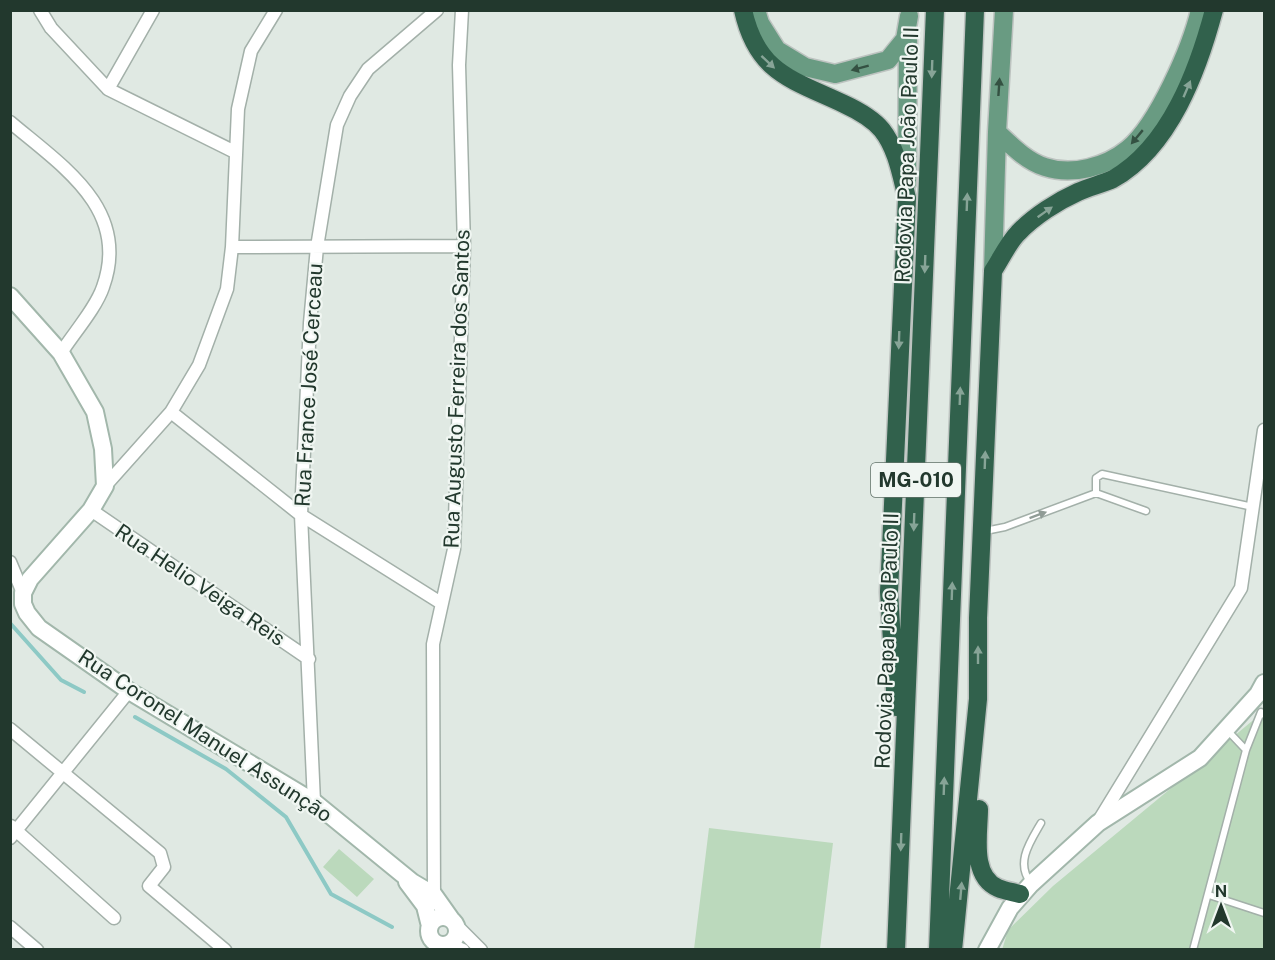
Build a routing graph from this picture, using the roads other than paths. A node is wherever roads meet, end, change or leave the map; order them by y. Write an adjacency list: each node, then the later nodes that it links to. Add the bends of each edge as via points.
1 (40, 10): 14 (street, via 51,28)
2 (153, 10): 14 (street)
3 (276, 10): 17 (street, via 251,51 238,109)
4 (437, 10): 21 (street, Rua France José Cerceau, via 368,69 350,96 337,125)
5 (462, 10): 19 (street, Rua Augusto Ferreira dos Santos, via 459,65)
6 (743, 10): 18 (highway, one-way to 18, via 750,40 767,63 857,110 881,129 894,150)
7 (756, 10): 13 (main road, one-way to 7, via 905,39 888,60 835,74 805,67 777,50)
8 (935, 10): 47 (highway, Rodovia Papa João Paulo II / MG-010, one-way to 47)
9 (975, 10): 65 (highway, MG-010, one-way to 9)
10 (1004, 10): 16 (main road, one-way to 10)
11 (1200, 10): 16 (main road, one-way to 16, via 1169,90 1128,149 1095,168 1045,167 1018,152)
12 (1214, 10): 22 (highway, one-way to 12, via 1017,233 1046,210 1112,179 1139,160 1184,97)
13 (909, 14): 18 (main road)
14 (108, 89): 17 (street)
15 (10, 122): 24 (street, via 79,181 103,213 110,251 103,288)
16 (997, 132): 22 (main road)
17 (235, 152): 20 (street)
18 (907, 198): 47 (highway, one-way to 47, via 889,592)
19 (464, 246): 21 (street); 36 (street, Rua Augusto Ferreira dos Santos, via 454,549)
20 (232, 247): 21 (street); 25 (street, via 227,289 199,365)
21 (317, 247): 32 (street, Rua France José Cerceau)
22 (993, 271): 33 (highway, one-way to 22)
23 (10, 296): 24 (street)
24 (61, 353): 27 (street, via 95,412)
25 (171, 412): 27 (street); 32 (street)
26 (1264, 430): 29 (street)
27 (105, 486): 30 (street)
28 (1096, 493): 29 (lane, via 1096,478 1102,474); 31 (lane); 33 (lane, one-way to 28)
29 (1253, 507): 49 (street, via 1241,588)
30 (91, 510): 35 (street, via 30,579); 37 (street, Rua Helio Veiga Reis)
31 (1146, 510)
32 (301, 515): 36 (street); 37 (street, Rua France José Cerceau)
33 (982, 532): 40 (highway, one-way to 33)
34 (10, 562): 35 (street, Rua Coronel Manuel Assunção)
35 (23, 593): 38 (street, Rua Coronel Manuel Assunção, via 23,604 39,628)
36 (441, 603): 53 (street, Rua Augusto Ferreira dos Santos, via 433,644)
37 (309, 659): 46 (street, Rua France José Cerceau)
38 (129, 691): 45 (street); 46 (street, Rua Coronel Manuel Assunção)
39 (1262, 693): 41 (lane); 43 (street)
40 (978, 699): 51 (highway, via 979,864 996,887); 66 (highway, one-way to 40)
41 (1263, 714): 44 (lane)
42 (10, 729): 45 (street)
43 (1226, 729): 44 (lane); 49 (street, via 1200,758)
44 (1246, 750): 52 (lane)
45 (63, 773): 50 (street); 61 (street, via 160,853 165,867 150,886)
46 (314, 802): 53 (street, Rua Coronel Manuel Assunção)
47 (902, 813): 64 (highway, Rodovia Papa João Paulo II / MG-010, one-way to 64)
48 (1041, 823): 51 (lane, via 1024,856)
49 (1098, 823): 51 (street)
50 (13, 831): 55 (street)
51 (1026, 889): 67 (street)
52 (1209, 895): 54 (lane); 68 (lane)
53 (430, 900): 56 (street); 58 (street)
54 (1264, 913)
55 (114, 918)
56 (453, 922): 58 (street, via 439,918); 59 (street, via 457,936); 63 (street)
57 (10, 927): 60 (street)
58 (430, 929): 59 (street, via 437,944); 62 (street)
59 (449, 947)
60 (37, 950)
61 (225, 950)
62 (425, 950)
63 (481, 950)
64 (896, 950)
65 (938, 950)
66 (953, 950)
67 (987, 950)
68 (1193, 950)

